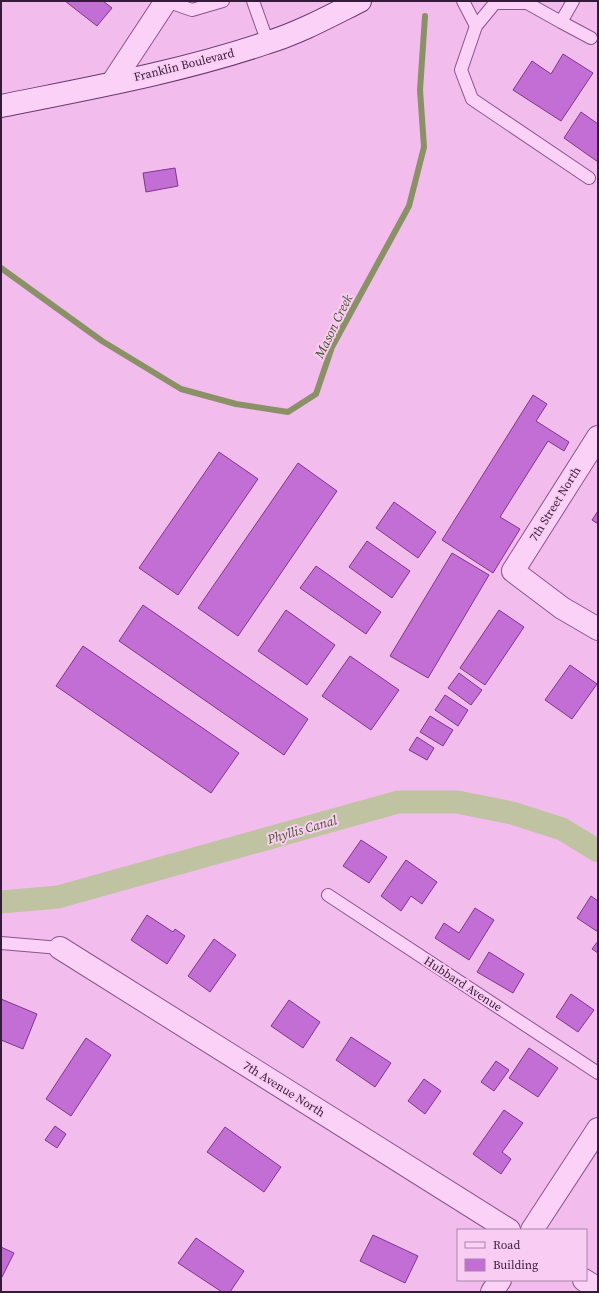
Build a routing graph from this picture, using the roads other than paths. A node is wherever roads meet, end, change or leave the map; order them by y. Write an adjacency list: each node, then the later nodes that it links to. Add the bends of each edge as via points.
1 (166, 1): 2 (lane, via 192,10); 11 (street)
2 (223, 1)
3 (253, 1): 10 (lane)
4 (360, 1): 10 (street, Franklin Boulevard)
5 (463, 1): 8 (lane)
6 (572, 1): 7 (lane)
7 (561, 22): 8 (lane, via 527,3 495,3); 9 (lane)
8 (476, 26): 13 (lane, via 461,70 472,99)
9 (591, 38)
10 (268, 43): 11 (street, Franklin Boulevard, via 186,67)
11 (112, 83): 12 (street, Franklin Boulevard)
12 (10, 104)
13 (588, 178)
14 (598, 436): 15 (street, 7th Street North, via 513,571 562,608)
15 (598, 629)
16 (328, 895): 19 (lane, Hubbard Avenue)
17 (1, 943): 18 (lane)
18 (60, 948): 21 (street, 7th Avenue North)
19 (598, 1073)
20 (598, 1129): 22 (street)
21 (506, 1229)
22 (533, 1229)
23 (499, 1281): 26 (street)
24 (586, 1281): 25 (street)
25 (598, 1289)
26 (492, 1292)

